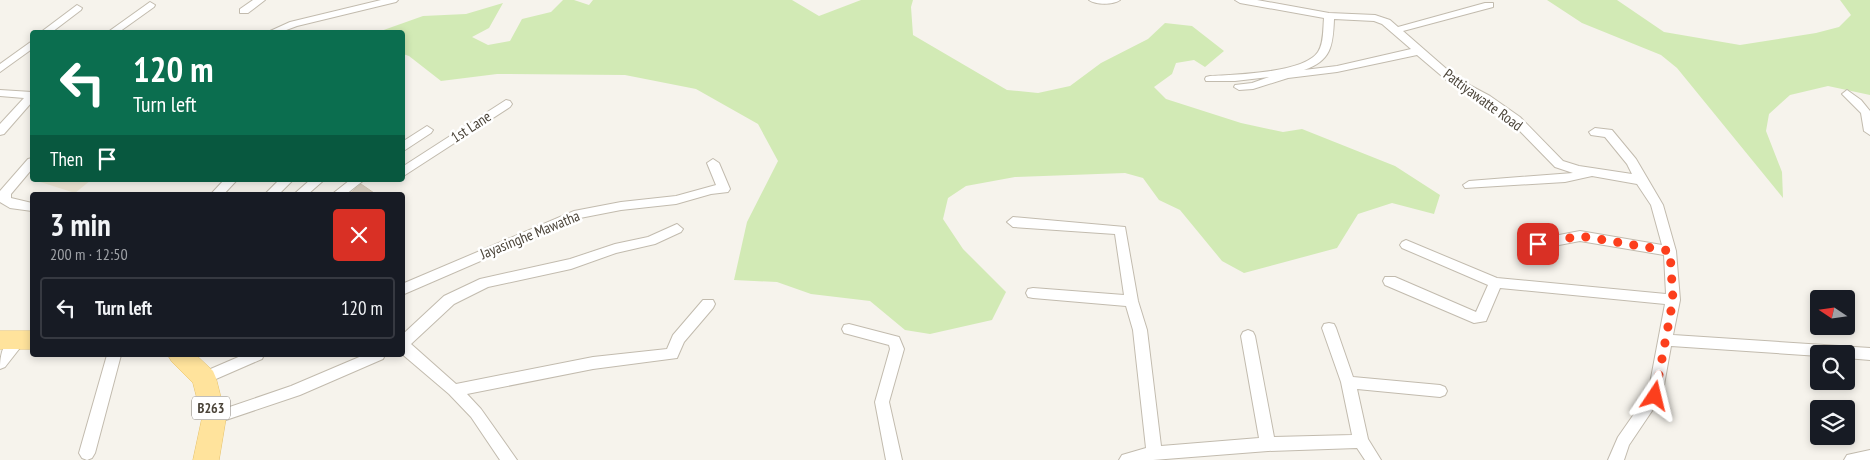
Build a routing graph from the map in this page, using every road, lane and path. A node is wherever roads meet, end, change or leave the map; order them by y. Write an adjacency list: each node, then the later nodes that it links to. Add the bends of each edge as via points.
1 (260, 0): 10 (street)
2 (393, 0): 14 (street)
3 (1094, 0): 4 (street)
4 (1115, 0)
5 (1240, 0): 6 (street, Pattiyawatte Road)
6 (1288, 4): 11 (street, Pattiyawatte Road)
7 (150, 5): 13 (street)
8 (1489, 5): 15 (street)
9 (77, 8): 12 (street)
10 (244, 11)
11 (1329, 16): 15 (street, Pattiyawatte Road, via 1375,18); 19 (street, via 1328,45 1320,58 1305,67)
12 (49, 30)
13 (116, 30)
14 (278, 30)
15 (1396, 30): 17 (street, Pattiyawatte Road)
16 (30, 46): 18 (street)
17 (1419, 51): 20 (street); 36 (street, Pattiyawatte Road, via 1454,81 1516,120 1559,164)
18 (0, 69)
19 (1210, 79)
20 (1239, 87)
21 (0, 93): 23 (street)
22 (1847, 94): 28 (street, via 1864,108 1870,121)
23 (30, 95)
24 (30, 97): 27 (street)
25 (506, 104): 32 (street, 1st Lane)
26 (428, 130): 30 (street, 1st Lane)
27 (0, 131)
28 (1870, 131)
29 (1595, 132): 37 (street, via 1608,133 1632,162)
30 (414, 139): 31 (street, 1st Lane); 32 (street, 1st Lane)
31 (405, 146)
32 (436, 150): 35 (street, 1st Lane)
33 (713, 163): 55 (street, Jayasinghe Mawatha, via 724,189 676,200 578,214)
34 (30, 164): 47 (street, via 5,193 5,200 10,204)
35 (405, 171)
36 (1596, 172): 37 (street, Pattiyawatte Road); 42 (street, via 1565,178)
37 (1641, 180): 52 (street, via 1657,205)
38 (229, 182): 43 (street)
39 (285, 182): 44 (street)
40 (315, 182): 45 (street)
41 (355, 182): 46 (street)
42 (1469, 185)
43 (219, 192)
44 (273, 192)
45 (303, 192)
46 (341, 192)
47 (30, 207)
48 (1013, 222): 58 (street, via 1121,230)
49 (677, 229): 65 (street, via 651,241 571,264 485,283 449,300)
50 (1538, 244): 52 (street, via 1580,236)
51 (1406, 245): 54 (street)
52 (1670, 251): 57 (street)
53 (1390, 281): 54 (street, via 1474,318 1481,317)
54 (1496, 283): 57 (street)
55 (405, 289)
56 (1033, 293): 58 (street)
57 (1673, 300): 64 (street)
58 (1132, 301): 81 (street, via 1140,330)
59 (708, 304): 75 (street, via 678,339 672,354 593,363)
60 (1329, 328): 74 (street)
61 (849, 329): 85 (street, via 894,341 897,349 882,402)
62 (1248, 336): 79 (street)
63 (17, 340): 72 (street)
64 (1666, 340): 67 (street); 88 (street, via 1655,396 1623,442)
65 (405, 342)
66 (405, 348): 75 (street)
67 (1870, 354)
68 (113, 357): 80 (street)
69 (182, 357): 73 (main road, B263)
70 (252, 357): 73 (street)
71 (373, 357): 77 (street, via 295,391)
72 (0, 363)
73 (204, 378): 77 (main road, B263)
74 (1348, 382): 76 (street); 78 (street)
75 (454, 390): 84 (street, via 476,413)
76 (1440, 391)
77 (214, 418): 83 (main road, B263)
78 (1361, 441): 79 (street); 87 (street)
79 (1268, 444): 81 (street)
80 (87, 453)
81 (1154, 453): 86 (street)
82 (1870, 457): 89 (street)
83 (206, 460)
84 (508, 460)
85 (894, 460)
86 (1127, 460)
87 (1373, 460)
88 (1616, 460)
89 (1852, 460)

